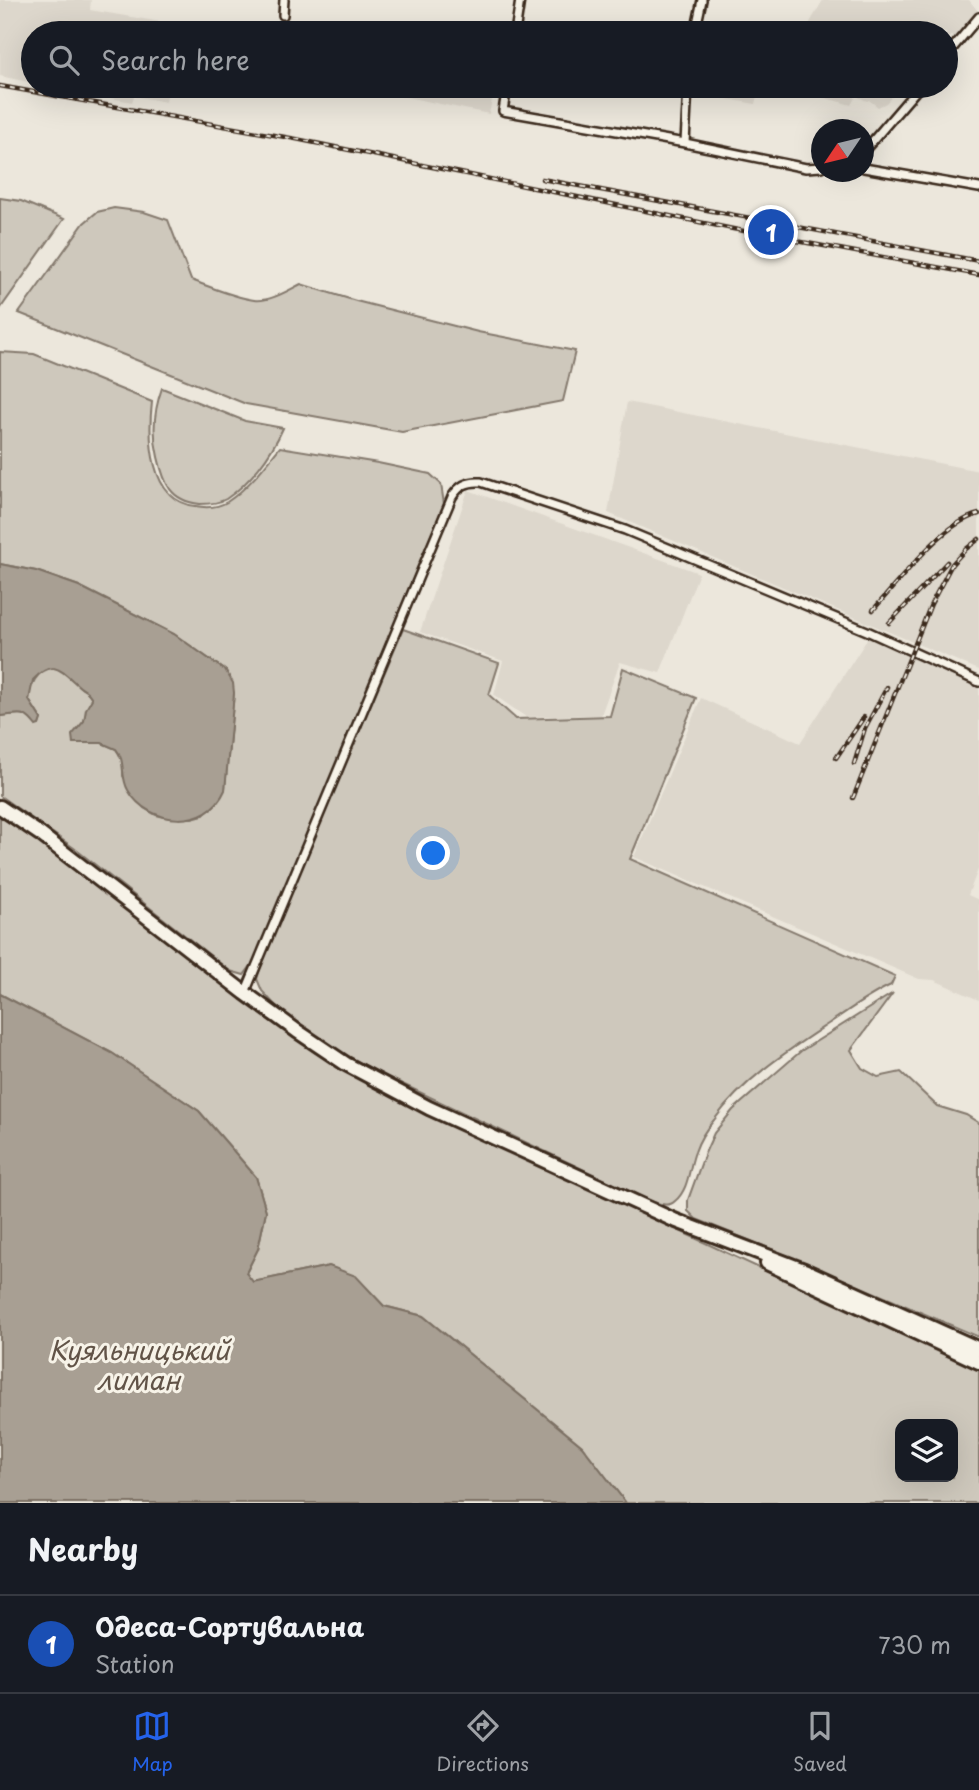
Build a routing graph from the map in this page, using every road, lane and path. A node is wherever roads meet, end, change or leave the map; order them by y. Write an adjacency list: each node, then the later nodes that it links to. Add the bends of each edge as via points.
1 (284, 0): 4 (street)
2 (520, 0): 6 (street)
3 (702, 0): 7 (street)
4 (284, 15)
5 (979, 17): 8 (street)
6 (517, 21)
7 (698, 21)
8 (958, 41)
9 (505, 98): 13 (street, via 503,111)
10 (687, 98): 13 (street)
11 (909, 98): 12 (street)
12 (874, 138)
13 (685, 143): 14 (street)
14 (811, 168)
15 (874, 170): 16 (street)
16 (979, 188)
17 (979, 682): 19 (street, via 625,530 481,482 467,483 452,497)
18 (0, 807): 19 (highway)
19 (245, 993): 20 (highway, via 345,1064 399,1093)
20 (713, 1236): 21 (highway, via 804,1270); 22 (highway)
21 (979, 1349)
22 (979, 1364)

